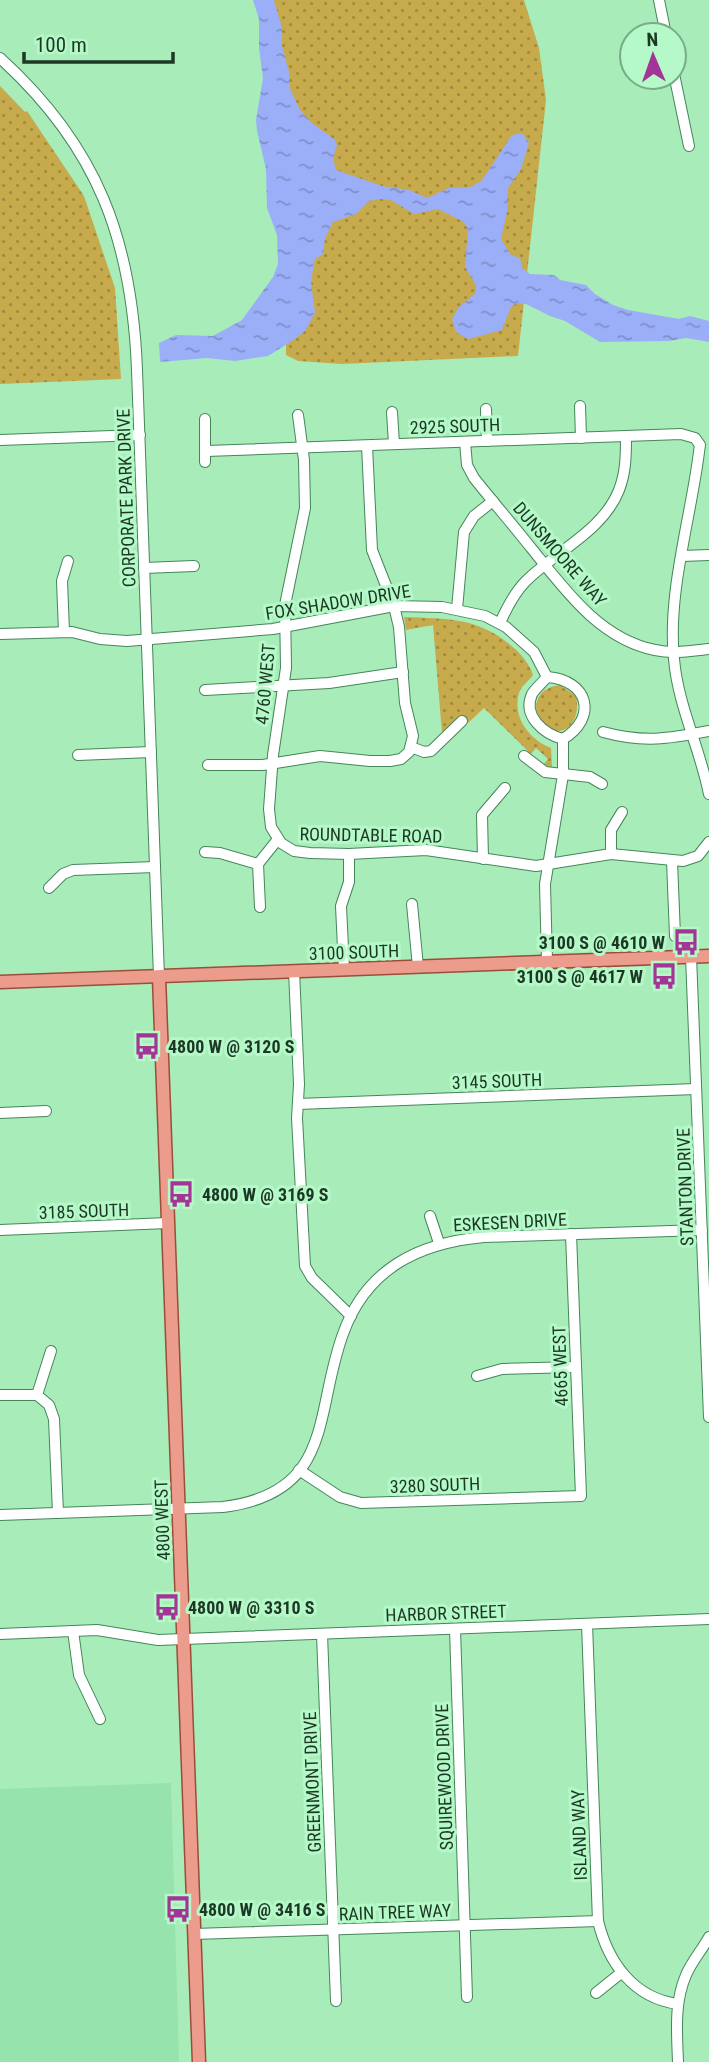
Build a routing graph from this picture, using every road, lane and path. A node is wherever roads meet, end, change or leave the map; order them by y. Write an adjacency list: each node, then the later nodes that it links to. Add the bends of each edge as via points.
1 (659, 0): 2 (street)
2 (663, 21)
3 (0, 58): 11 (street, CORPORATE PARK DRIVE, via 68,133 115,225 134,311)
4 (678, 91): 5 (street)
5 (690, 146)
6 (580, 406): 13 (street)
7 (486, 409): 15 (street)
8 (392, 412): 17 (street)
9 (298, 415): 19 (street, 4760 WEST)
10 (205, 419): 19 (street, 2925 SOUTH, via 206,457)
11 (140, 435): 14 (street); 26 (street, CORPORATE PARK DRIVE)
12 (626, 436): 13 (street, 2925 SOUTH); 22 (street, 2925 SOUTH, via 687,434 700,445); 24 (street, via 625,470 612,505)
13 (582, 438): 15 (street, 2925 SOUTH)
14 (0, 440)
15 (487, 441): 16 (street, 2925 SOUTH)
16 (465, 442): 17 (street, 2925 SOUTH); 20 (street, DUNSMOORE WAY, via 469,469)
17 (394, 444): 18 (street, 2925 SOUTH)
18 (367, 446): 19 (street, 2925 SOUTH); 27 (street, via 372,550)
19 (301, 448): 30 (street, 4760 WEST, via 305,508 286,594)
20 (493, 501): 24 (street, DUNSMOORE WAY); 28 (street, via 474,516 464,532)
21 (709, 555): 22 (street)
22 (682, 556): 35 (street)
23 (68, 561): 31 (street, via 62,581)
24 (545, 565): 29 (street, via 519,589); 35 (street, DUNSMOORE WAY, via 585,611 607,628 645,648)
25 (194, 566): 26 (street)
26 (144, 568): 33 (street, CORPORATE PARK DRIVE)
27 (394, 607): 28 (street, FOX SHADOW DRIVE); 30 (street, FOX SHADOW DRIVE); 36 (street)
28 (457, 609): 29 (street, FOX SHADOW DRIVE)
29 (500, 623): 37 (street, FOX SHADOW DRIVE, via 528,645)
30 (285, 627): 33 (street, FOX SHADOW DRIVE); 38 (street, 4760 WEST)
31 (64, 632): 32 (street, FOX SHADOW DRIVE); 33 (street, FOX SHADOW DRIVE, via 108,640)
32 (0, 635)
33 (147, 639): 46 (street, CORPORATE PARK DRIVE)
34 (709, 649): 35 (street, DUNSMOORE WAY)
35 (673, 652): 43 (street)
36 (403, 672): 38 (street); 45 (street)
37 (547, 677): 44 (street, via 533,694 530,710 542,729); 44 (street, via 569,682 584,699 579,724)
38 (284, 686): 39 (street); 49 (street, 4760 WEST)
39 (205, 690)
40 (462, 721): 45 (street, via 435,750)
41 (603, 732): 43 (street, via 647,740)
42 (709, 732): 43 (street)
43 (693, 735): 54 (street)
44 (563, 739): 51 (street)
45 (411, 747): 49 (street, via 406,756 390,761 320,756)
46 (151, 752): 47 (street); 65 (street, CORPORATE PARK DRIVE)
47 (78, 755)
48 (524, 756): 51 (street, via 545,772)
49 (272, 763): 50 (street); 56 (street, 4760 WEST, via 269,822)
50 (208, 765)
51 (562, 775): 52 (street, via 590,777); 64 (street)
52 (601, 784)
53 (505, 788): 61 (street, via 482,815)
54 (709, 794)
55 (622, 813): 60 (street, via 611,830)
56 (278, 839): 59 (street, ROUNDTABLE ROAD, via 300,852); 63 (street)
57 (709, 844): 62 (street, ROUNDTABLE ROAD, via 692,859)
58 (205, 852): 63 (street)
59 (349, 854): 61 (street, ROUNDTABLE ROAD, via 426,850); 74 (street, via 349,882 341,906)
60 (611, 854): 62 (street, ROUNDTABLE ROAD); 64 (street, ROUNDTABLE ROAD)
61 (483, 859): 64 (street, ROUNDTABLE ROAD)
62 (672, 861): 69 (street)
63 (258, 864): 68 (street)
64 (547, 864): 72 (street)
65 (155, 867): 66 (street, via 73,870); 76 (street, CORPORATE PARK DRIVE)
66 (49, 888)
67 (412, 904): 73 (street)
68 (260, 907)
69 (675, 936)
70 (691, 956): 71 (main road, 3100 SOUTH); 72 (main road, 3100 SOUTH); 78 (street, STANTON DRIVE)
71 (709, 956)
72 (547, 962): 73 (main road, 3100 SOUTH)
73 (418, 967): 74 (main road, 3100 SOUTH)
74 (344, 969): 75 (main road, 3100 SOUTH)
75 (294, 971): 76 (main road, 3100 SOUTH); 79 (street)
76 (159, 977): 77 (main road, 3100 SOUTH); 83 (main road, 4800 WEST)
77 (0, 982)
78 (696, 1089): 79 (street, 3145 SOUTH); 85 (street, STANTON DRIVE)
79 (298, 1104): 88 (street, via 305,1266)
80 (46, 1111): 81 (street)
81 (0, 1113)
82 (430, 1216): 87 (street)
83 (168, 1223): 84 (street, 3185 SOUTH); 98 (main road, 4800 WEST)
84 (0, 1230)
85 (702, 1230): 86 (street, ESKESEN DRIVE); 92 (street, STANTON DRIVE)
86 (571, 1234): 87 (street, ESKESEN DRIVE); 90 (street, 4665 WEST)
87 (439, 1243): 88 (street, ESKESEN DRIVE, via 391,1268)
88 (351, 1316): 96 (street, ESKESEN DRIVE, via 339,1346 321,1427)
89 (51, 1352): 94 (street)
90 (575, 1367): 91 (street, via 502,1369); 97 (street, 4665 WEST)
91 (477, 1376)
92 (708, 1384): 95 (street, STANTON DRIVE)
93 (0, 1395): 94 (street)
94 (37, 1395): 99 (street, via 49,1405 54,1419)
95 (709, 1417)
96 (299, 1470): 97 (street, 3280 SOUTH, via 332,1493 360,1503); 98 (street, ESKESEN DRIVE, via 258,1499 223,1507)
97 (581, 1496)
98 (179, 1508): 99 (street); 107 (main road, 4800 WEST)
99 (58, 1513): 100 (street)
100 (0, 1515)
101 (709, 1619): 102 (street, HARBOR STREET)
102 (586, 1624): 103 (street, HARBOR STREET); 109 (street, ISLAND WAY)
103 (455, 1629): 105 (street, HARBOR STREET); 110 (street, SQUIREWOOD DRIVE)
104 (73, 1631): 106 (street, HARBOR STREET); 107 (street, HARBOR STREET); 108 (street, via 79,1675)
105 (322, 1633): 107 (street, HARBOR STREET); 111 (street, GREENMONT DRIVE)
106 (0, 1634)
107 (183, 1639): 112 (main road, 4800 WEST)
108 (100, 1719)
109 (597, 1921): 110 (street, RAIN TREE WAY); 114 (street, ISLAND WAY, via 608,1954)
110 (466, 1925): 111 (street, RAIN TREE WAY); 116 (street, SQUIREWOOD DRIVE)
111 (333, 1930): 112 (street, RAIN TREE WAY); 117 (street, GREENMONT DRIVE)
112 (194, 1934): 119 (main road, 4800 WEST)
113 (709, 1937): 118 (street, via 686,1975)
114 (621, 1973): 115 (street); 118 (street, ISLAND WAY, via 660,2001)
115 (596, 1993)
116 (467, 1997)
117 (336, 2001)
118 (678, 2004): 120 (street)
119 (199, 2062)
120 (678, 2062)

